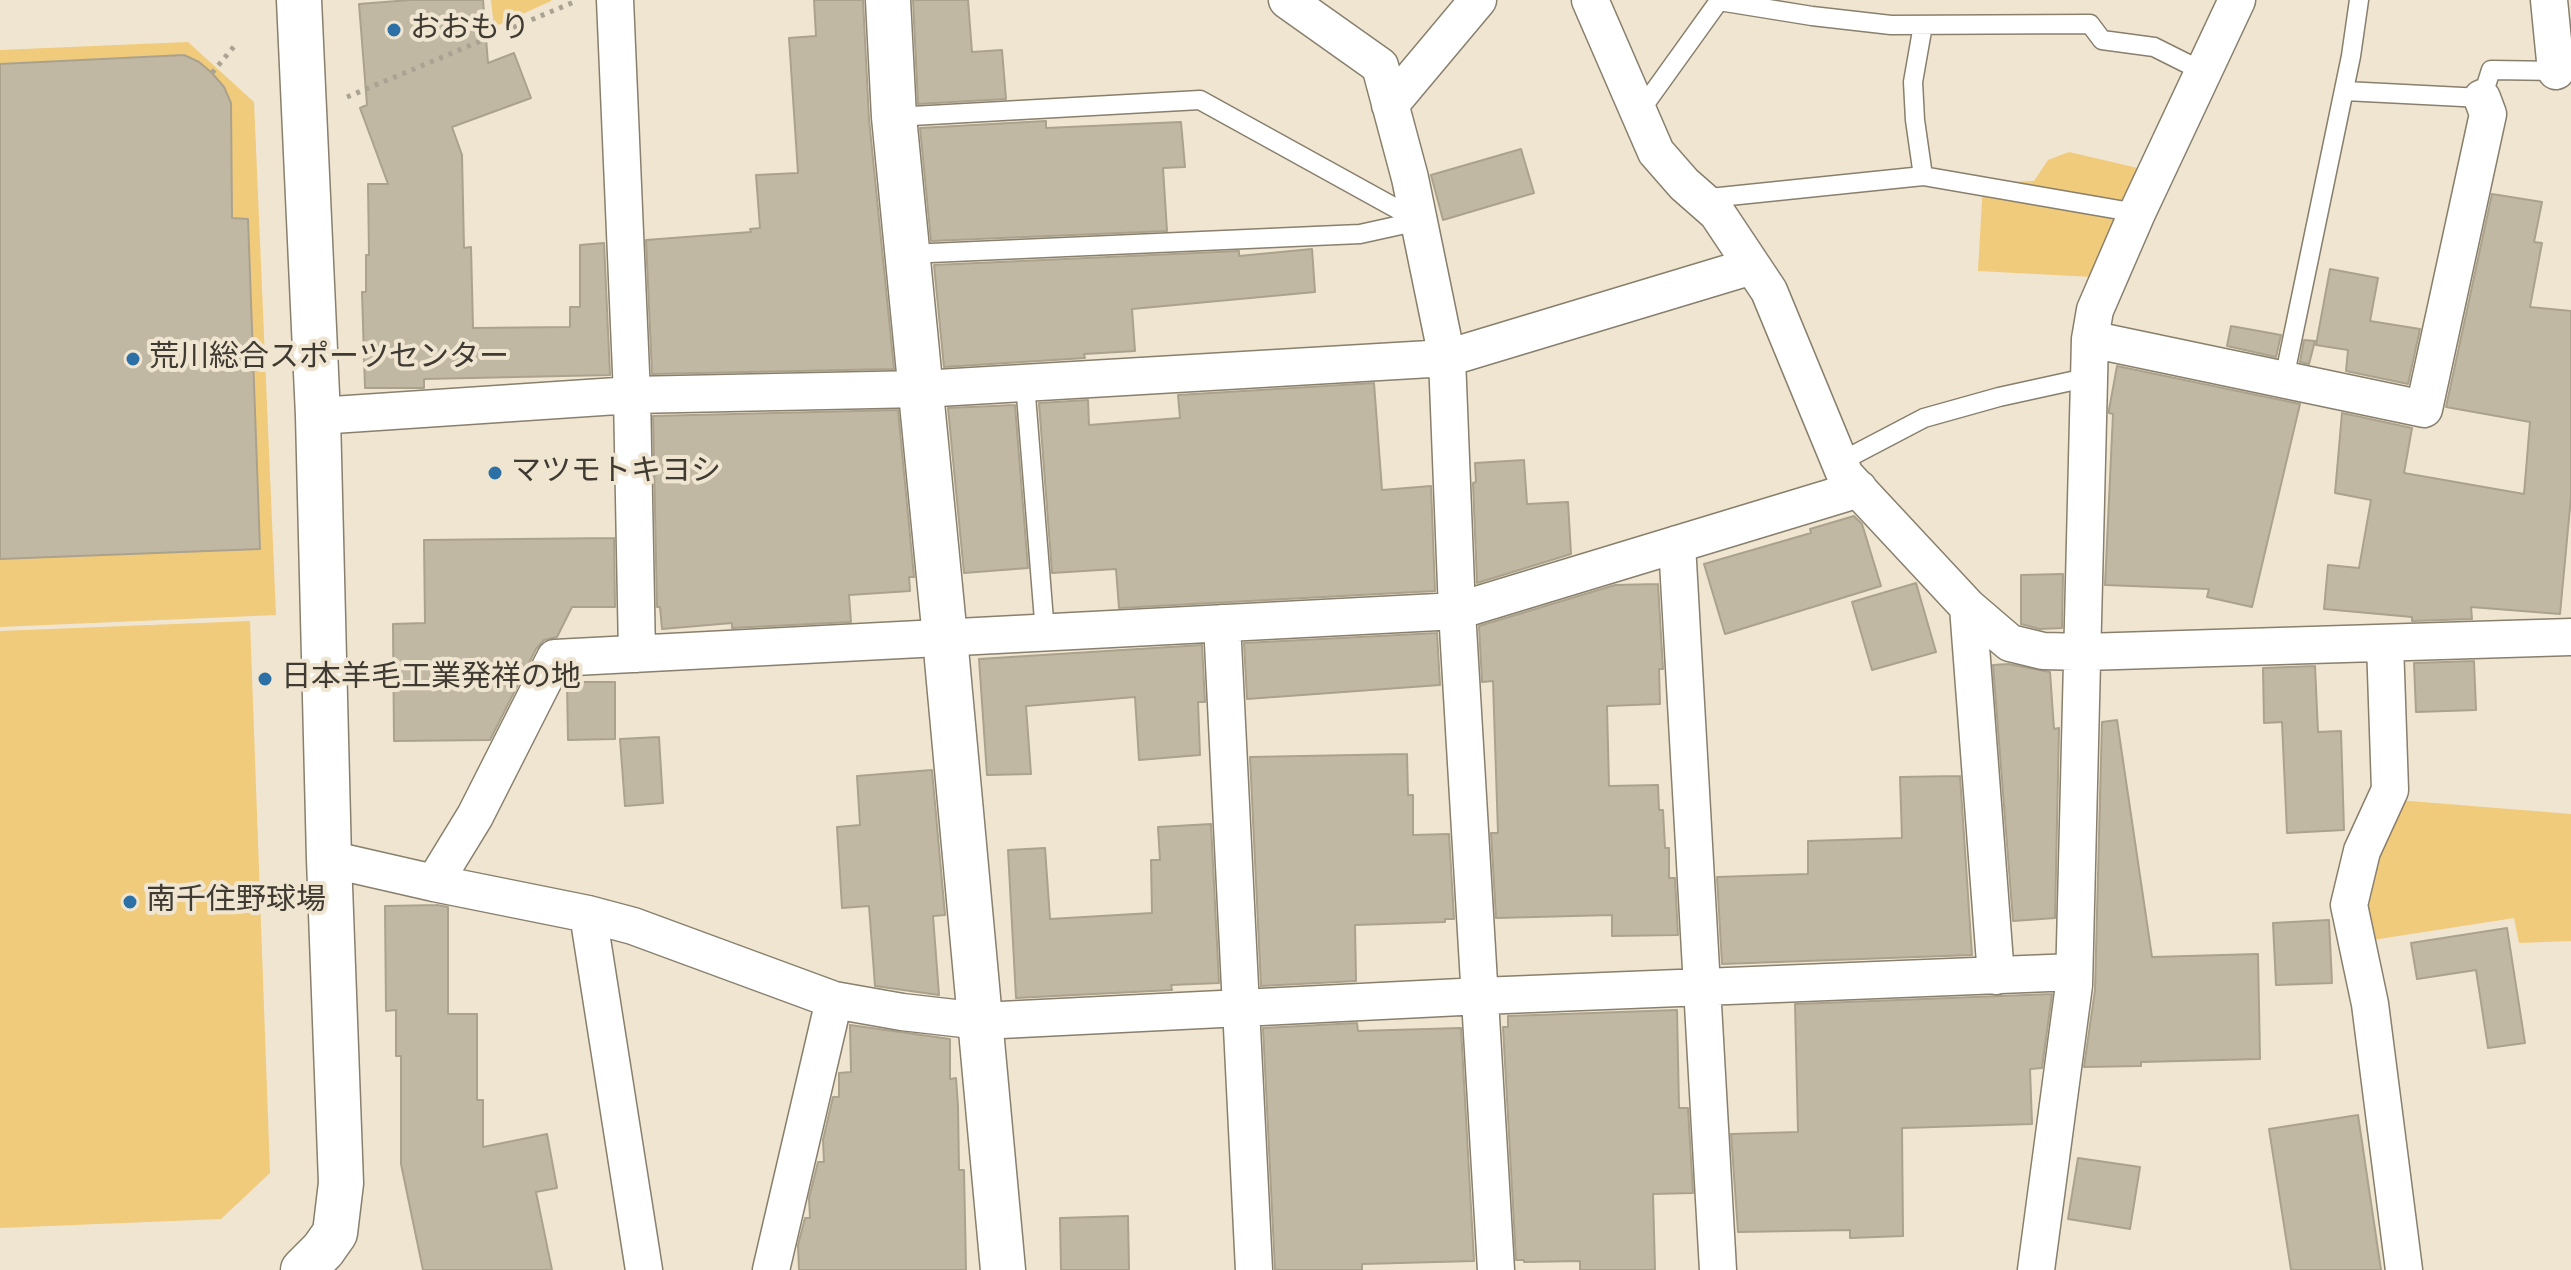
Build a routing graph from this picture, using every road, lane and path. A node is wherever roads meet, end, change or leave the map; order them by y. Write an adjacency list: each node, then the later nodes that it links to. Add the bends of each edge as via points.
1 (299, 0): 20 (street)
2 (578, 0): 20 (path)
3 (615, 0): 34 (street)
4 (888, 0): 21 (street)
5 (1287, 0): 18 (street, via 1380,66)
6 (1478, 0): 18 (street)
7 (1590, 0): 19 (street)
8 (2237, 0): 14 (street)
9 (2359, 0): 16 (lane)
10 (2549, 0): 13 (street)
11 (1923, 25): 14 (lane, via 2090,24 2102,40 2154,47); 19 (lane, via 1719,1); 22 (lane, via 1913,82)
12 (236, 44): 15 (path)
13 (2563, 71): 17 (lane, via 2491,70)
14 (2204, 72): 24 (street)
15 (212, 73)
16 (2345, 91): 17 (lane); 31 (lane)
17 (2482, 98): 31 (street, via 2488,114 2424,409)
18 (1390, 105): 25 (street)
19 (1640, 111): 23 (street, via 1656,152)
20 (305, 113): 35 (street)
21 (894, 117): 25 (lane, via 1200,100); 26 (street)
22 (1923, 176): 23 (lane); 24 (lane)
23 (1700, 199): 27 (street, via 1717,213)
24 (2137, 213): 28 (street, via 2095,310)
25 (1419, 221): 26 (lane, via 1360,234); 29 (street)
26 (908, 254): 33 (street)
27 (1752, 266): 29 (street); 36 (street, via 1769,291)
28 (2090, 339): 30 (street); 31 (street)
29 (1447, 358): 32 (street); 39 (street)
30 (2090, 377): 36 (lane, via 1924,418); 45 (street)
31 (2284, 379)
32 (1025, 383): 33 (street); 41 (lane)
33 (921, 389): 34 (street); 43 (street)
34 (632, 395): 35 (street); 46 (street)
35 (318, 416): 47 (street)
36 (1849, 476): 37 (street); 38 (street)
37 (1677, 544): 39 (street); 52 (street)
38 (1968, 607): 45 (street, via 2010,643 2043,651); 51 (street)
39 (1457, 611): 40 (street); 53 (street)
40 (1222, 623): 41 (street); 55 (street)
41 (1045, 633): 43 (street)
42 (2571, 637): 44 (street)
43 (945, 638): 46 (street); 56 (street)
44 (2385, 643): 45 (street); 65 (street, via 2390,790 2362,851 2349,905 2370,1004)
45 (2085, 652): 50 (street)
46 (637, 654): 48 (street, via 555,658 475,816)
47 (329, 859): 48 (street); 57 (street, via 341,1183 335,1233)
48 (434, 883): 49 (street)
49 (588, 914): 54 (street); 58 (street)
50 (2074, 972): 51 (street); 64 (street)
51 (1996, 976): 52 (street)
52 (1702, 987): 53 (street); 63 (street)
53 (1481, 996): 55 (street); 62 (street)
54 (834, 1000): 56 (street); 59 (street)
55 (1240, 1008): 56 (street); 61 (street)
56 (981, 1021): 60 (street)
57 (308, 1269)
58 (644, 1270)
59 (771, 1270)
60 (1003, 1270)
61 (1254, 1270)
62 (1496, 1270)
63 (1718, 1270)
64 (2036, 1270)
65 (2404, 1270)

